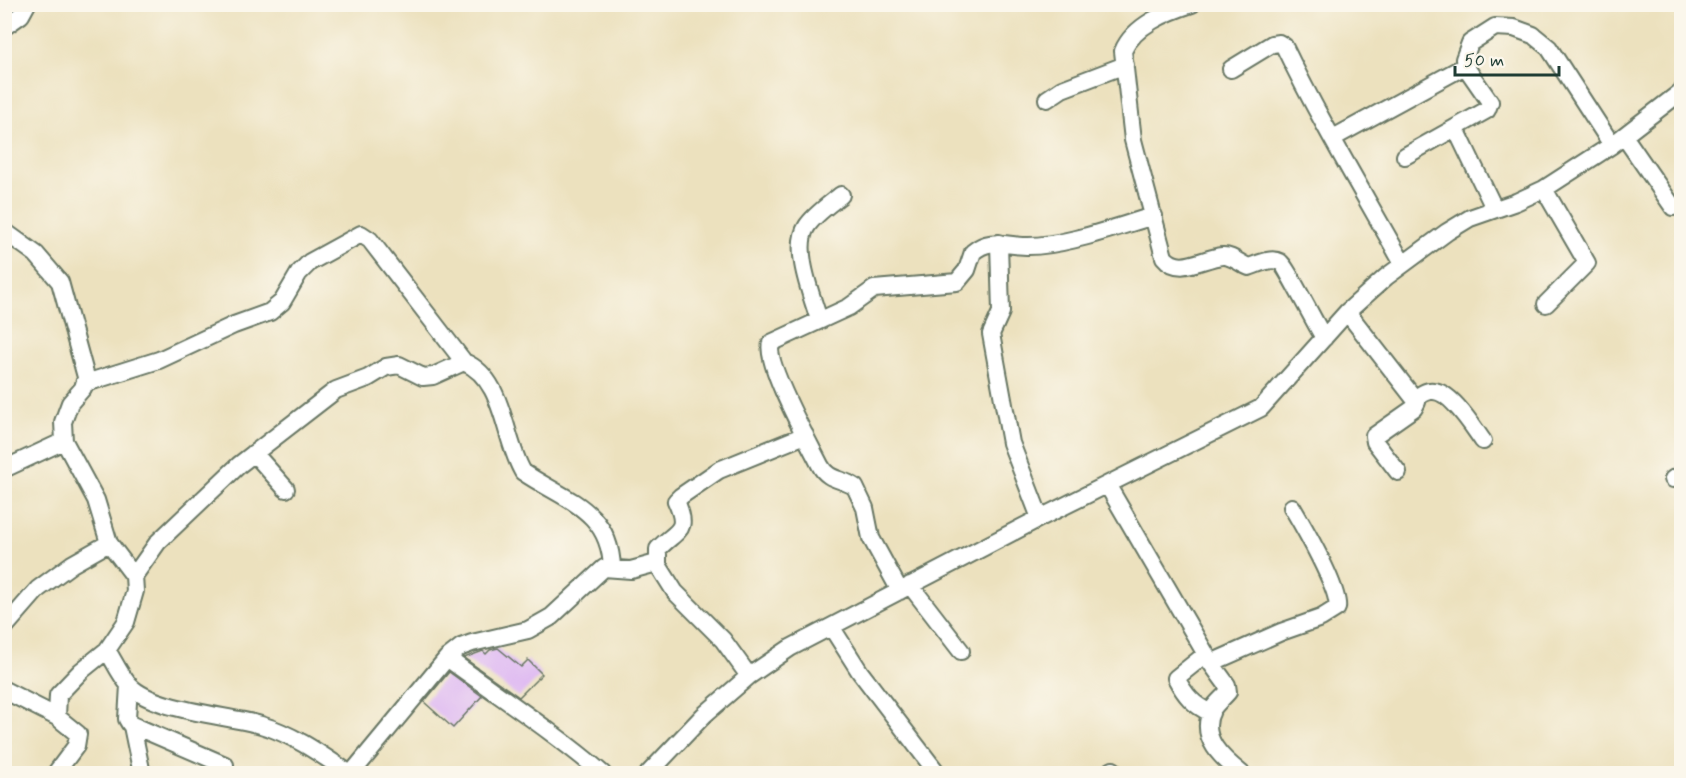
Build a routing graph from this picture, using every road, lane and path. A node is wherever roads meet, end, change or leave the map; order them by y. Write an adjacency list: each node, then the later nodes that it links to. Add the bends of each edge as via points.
1 (27, 4): 3 (street, via 21,15)
2 (1192, 4): 4 (street, via 1139,29 1123,51)
3 (4, 27)
4 (1125, 65): 8 (street, via 1062,89); 17 (street, via 1133,140)
5 (1465, 66): 9 (street, via 1490,102 1487,110); 10 (street); 11 (street, via 1470,43 1495,27 1533,34 1549,48)
6 (1231, 69): 10 (street, via 1272,44 1284,46)
7 (1682, 91): 11 (street)
8 (1047, 99)
9 (1456, 129): 12 (street); 16 (street)
10 (1333, 138): 20 (street)
11 (1618, 141): 13 (street); 15 (street, via 1673,207)
12 (1405, 156)
13 (1544, 189): 16 (street); 21 (street, via 1587,263)
14 (841, 195): 23 (street, via 808,225 801,237 804,268)
15 (1682, 205)
16 (1494, 208): 20 (street, via 1447,231)
17 (1154, 216): 19 (street, via 1070,240 1027,246); 24 (street, via 1164,257 1178,267 1225,255 1249,267 1280,261)
18 (4, 231): 26 (street, via 36,254 60,282)
19 (999, 243): 23 (street, via 988,242 973,252 967,270 957,282 874,289 849,307); 37 (street, via 1001,312 991,334 1011,443)
20 (1403, 264): 22 (street)
21 (1546, 304)
22 (1347, 312): 24 (street); 27 (street)
23 (819, 320): 28 (street, via 775,339 768,349)
24 (1324, 338): 34 (street, via 1262,408)
25 (464, 362): 26 (street, via 370,240 361,234 310,262 298,273 282,302 270,312 159,360); 31 (street, via 423,377 399,365 386,367 336,390); 40 (street, via 472,365 494,392 523,472 554,488 594,517 610,544)
26 (86, 383): 29 (street, via 70,403 63,422)
27 (1415, 398): 30 (street, via 1429,391 1443,393); 33 (street, via 1414,408 1374,436)
28 (805, 435): 39 (street, via 719,470 681,496 676,501 682,528 658,549); 42 (street, via 824,473 855,487 865,508 871,538)
29 (64, 441): 32 (street); 38 (street, via 96,500)
30 (1483, 441)
31 (254, 453): 35 (street); 41 (street, via 170,529)
32 (4, 469)
33 (1398, 472)
34 (1108, 486): 37 (street); 48 (street)
35 (286, 489)
36 (1292, 507): 48 (street, via 1330,583 1337,608 1321,618)
37 (1040, 518): 42 (street)
38 (109, 543): 41 (street); 43 (street, via 38,589)
39 (658, 565): 40 (street, via 631,570); 49 (street, via 675,592 723,640)
40 (612, 568): 47 (street, via 599,570 551,617 528,630 472,643)
41 (134, 576): 45 (street, via 135,591 126,622)
42 (905, 588): 44 (street); 46 (street)
43 (4, 628)
44 (832, 628): 49 (street, via 790,648); 61 (street, via 860,672)
45 (107, 650): 50 (street); 53 (street, via 58,695)
46 (961, 651)
47 (447, 658): 58 (street); 59 (street, via 576,749)
48 (1209, 658): 52 (street, via 1228,692); 52 (street, via 1176,678 1183,693 1196,706)
49 (749, 676): 60 (street, via 704,715)
50 (129, 685): 54 (street, via 127,719); 58 (street, via 148,697 205,716 260,724 285,734)
51 (4, 690): 53 (street)
52 (1211, 713): 62 (street, via 1208,731 1218,754)
53 (57, 717): 56 (street, via 78,734 75,747)
54 (132, 726): 55 (street); 57 (street)
55 (225, 765)
56 (55, 774)
57 (142, 774)
58 (350, 774)
59 (603, 774)
60 (648, 774)
61 (938, 774)
62 (1242, 774)

